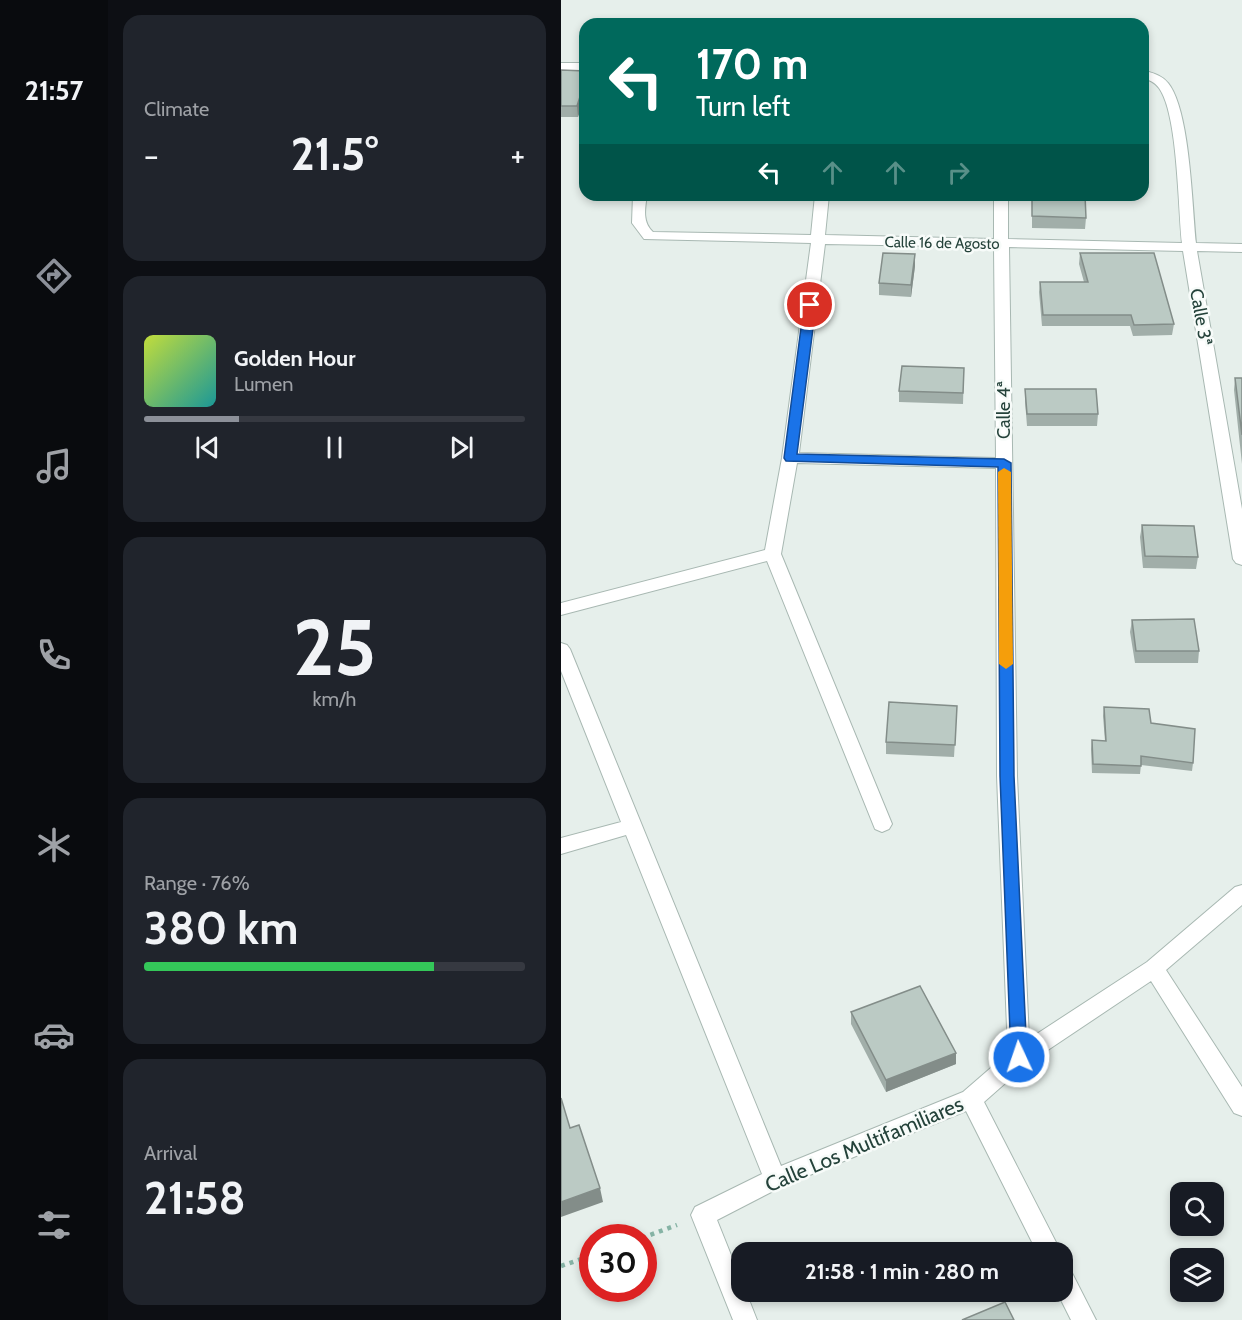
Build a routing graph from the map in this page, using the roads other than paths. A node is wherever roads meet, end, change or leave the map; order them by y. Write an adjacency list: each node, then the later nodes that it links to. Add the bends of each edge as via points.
1 (561, 67): 2 (street)
2 (579, 67)
3 (1150, 76): 9 (street, Calle 3ª, via 1167,90 1177,128)
4 (639, 201): 7 (street, Calle 16 de Agosto, via 637,219 642,232 649,236)
5 (821, 201): 7 (street)
6 (1001, 201): 8 (street, Calle 4ª)
7 (818, 240): 8 (street, Calle 16 de Agosto); 11 (street)
8 (1003, 245): 9 (street, Calle 16 de Agosto); 12 (street, Calle 4ª)
9 (1189, 248): 10 (street, Calle 16 de Agosto); 14 (street, Calle 3ª)
10 (1242, 248)
11 (790, 458): 12 (street); 13 (street)
12 (1004, 463): 22 (street, Calle 4ª, via 1007,776)
13 (773, 554): 15 (street); 17 (street)
14 (1242, 559)
15 (561, 609)
16 (561, 649): 18 (street)
17 (882, 824)
18 (632, 826): 19 (street); 25 (street)
19 (561, 846)
20 (1242, 893): 21 (street, Calle Los Multifamiliares)
21 (1154, 968): 22 (street, Calle Los Multifamiliares); 24 (street)
22 (1019, 1057): 23 (street, Calle Los Multifamiliares)
23 (971, 1099): 25 (street, Calle Los Multifamiliares); 26 (street)
24 (1242, 1106)
25 (775, 1179): 28 (street, Calle Los Multifamiliares, via 703,1215)
26 (1044, 1242)
27 (1073, 1298): 29 (street)
28 (745, 1320)
29 (1084, 1320)

